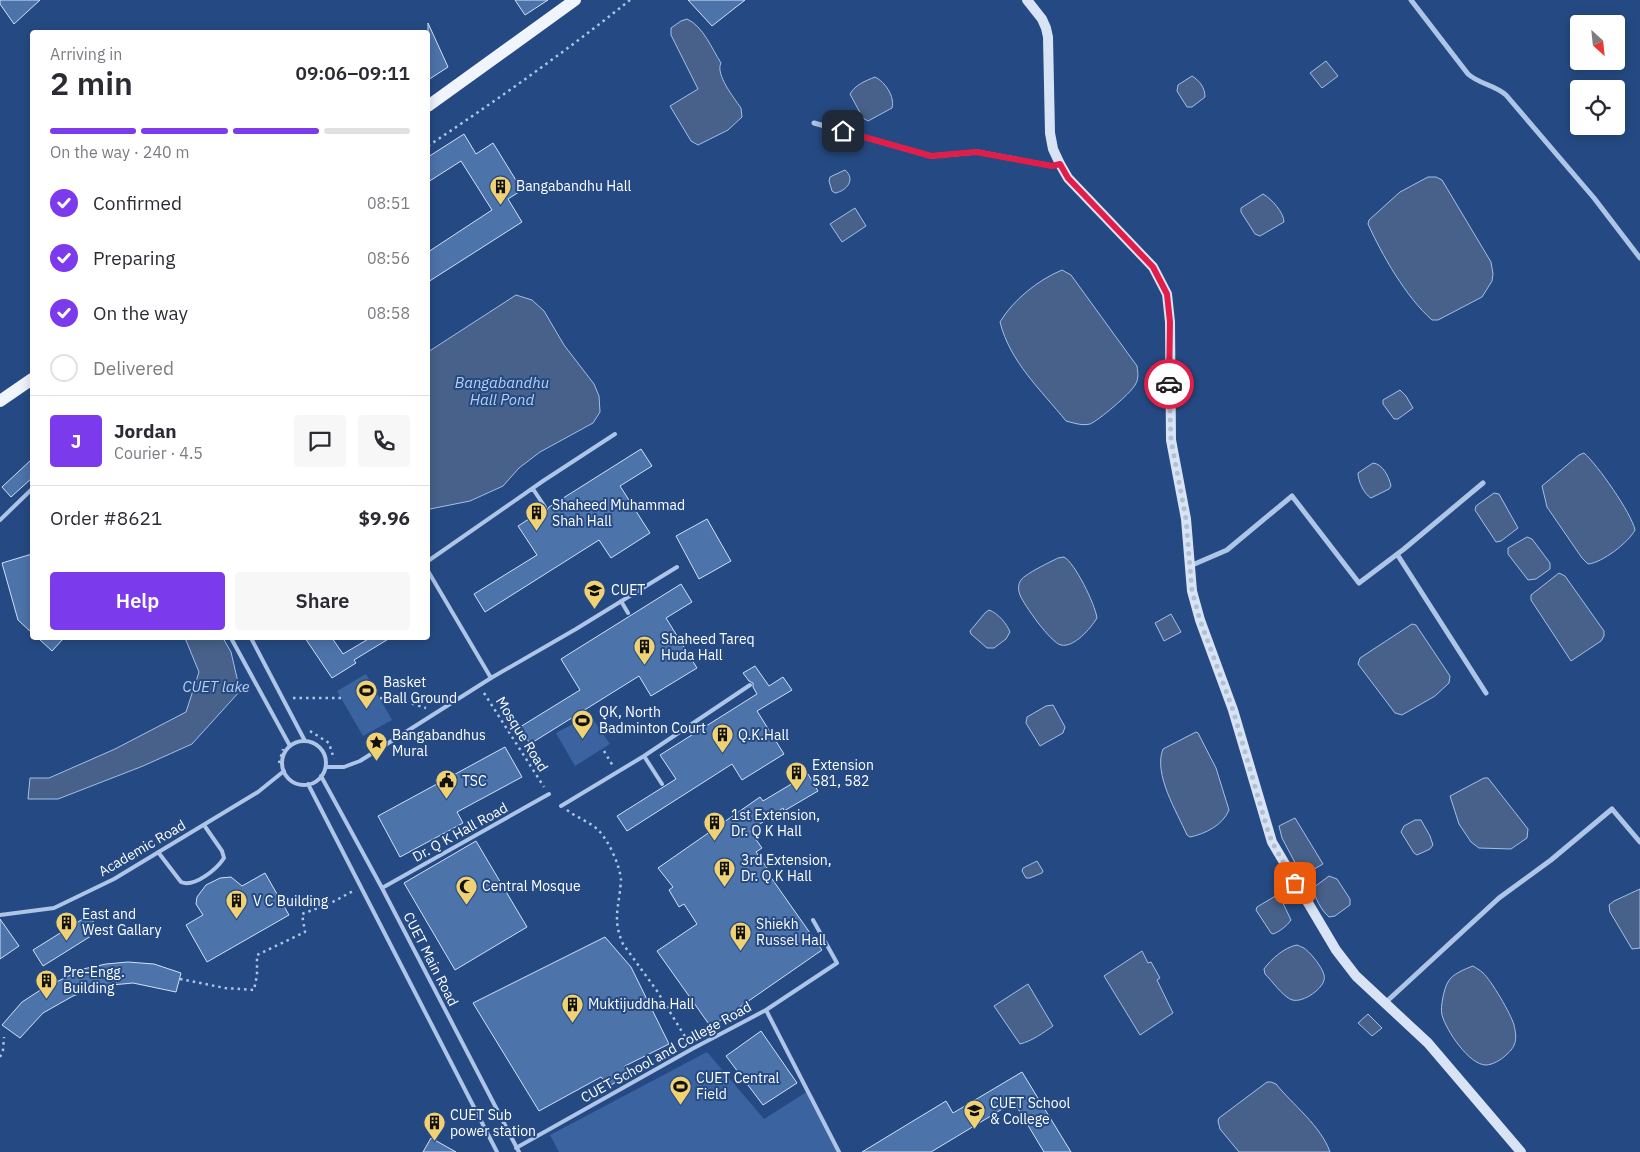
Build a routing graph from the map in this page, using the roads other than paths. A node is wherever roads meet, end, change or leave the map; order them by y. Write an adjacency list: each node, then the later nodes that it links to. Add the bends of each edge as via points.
1 (575, 0): 4 (main road)
2 (1027, 0): 6 (main road, via 1042,20 1048,37 1050,133)
3 (1411, 0): 7 (street, via 1473,79 1506,95 1594,198)
4 (430, 105)
5 (814, 123): 6 (street, via 931,156 976,152 1052,166)
6 (1060, 164): 19 (main road, via 1068,178 1153,267 1167,294 1171,440 1186,519)
7 (1640, 258)
8 (30, 381): 9 (main road)
9 (0, 401)
10 (615, 434): 12 (lane)
11 (1483, 483): 16 (street)
12 (533, 489): 14 (lane); 17 (lane)
13 (30, 491): 15 (lane)
14 (545, 506)
15 (0, 520)
16 (1397, 554): 19 (street, via 1359,583 1292,496 1227,550); 27 (street)
17 (430, 560)
18 (677, 566): 21 (lane)
19 (1190, 567): 44 (main road, via 1200,620 1233,710 1272,842 1336,950 1356,976)
20 (430, 574): 25 (lane)
21 (620, 601): 22 (lane); 25 (lane)
22 (628, 613)
23 (232, 640): 29 (lane)
24 (252, 640): 28 (lane)
25 (491, 678): 31 (lane, via 360,761 344,767)
26 (750, 685): 30 (lane)
27 (1486, 693)
28 (305, 741): 29 (lane); 31 (lane, via 316,744 323,751)
29 (290, 746): 32 (lane, via 283,757)
30 (644, 756): 35 (lane); 37 (lane)
31 (326, 767): 33 (lane)
32 (284, 771): 34 (lane, via 294,782); 38 (lane, Academic Road, via 258,792)
33 (321, 776): 34 (lane); 41 (lane, CUET Main Road)
34 (308, 784): 47 (lane)
35 (662, 784)
36 (549, 794): 41 (lane, Dr. Q K Hall Road)
37 (561, 806)
38 (204, 825): 40 (lane, Academic Road); 40 (lane, via 224,858 218,867 192,884 181,882)
39 (1640, 842): 44 (street, via 1612,809 1499,898)
40 (158, 852): 42 (lane, Academic Road, via 114,879 54,908)
41 (382, 888): 46 (lane, CUET Main Road)
42 (0, 916)
43 (813, 920): 45 (lane, via 837,964)
44 (1384, 1003): 49 (main road, via 1428,1044)
45 (766, 1010): 46 (lane, CUET School and College Road); 48 (lane, CUET School and College Road)
46 (518, 1150)
47 (497, 1152)
48 (839, 1152)
49 (1521, 1152)

